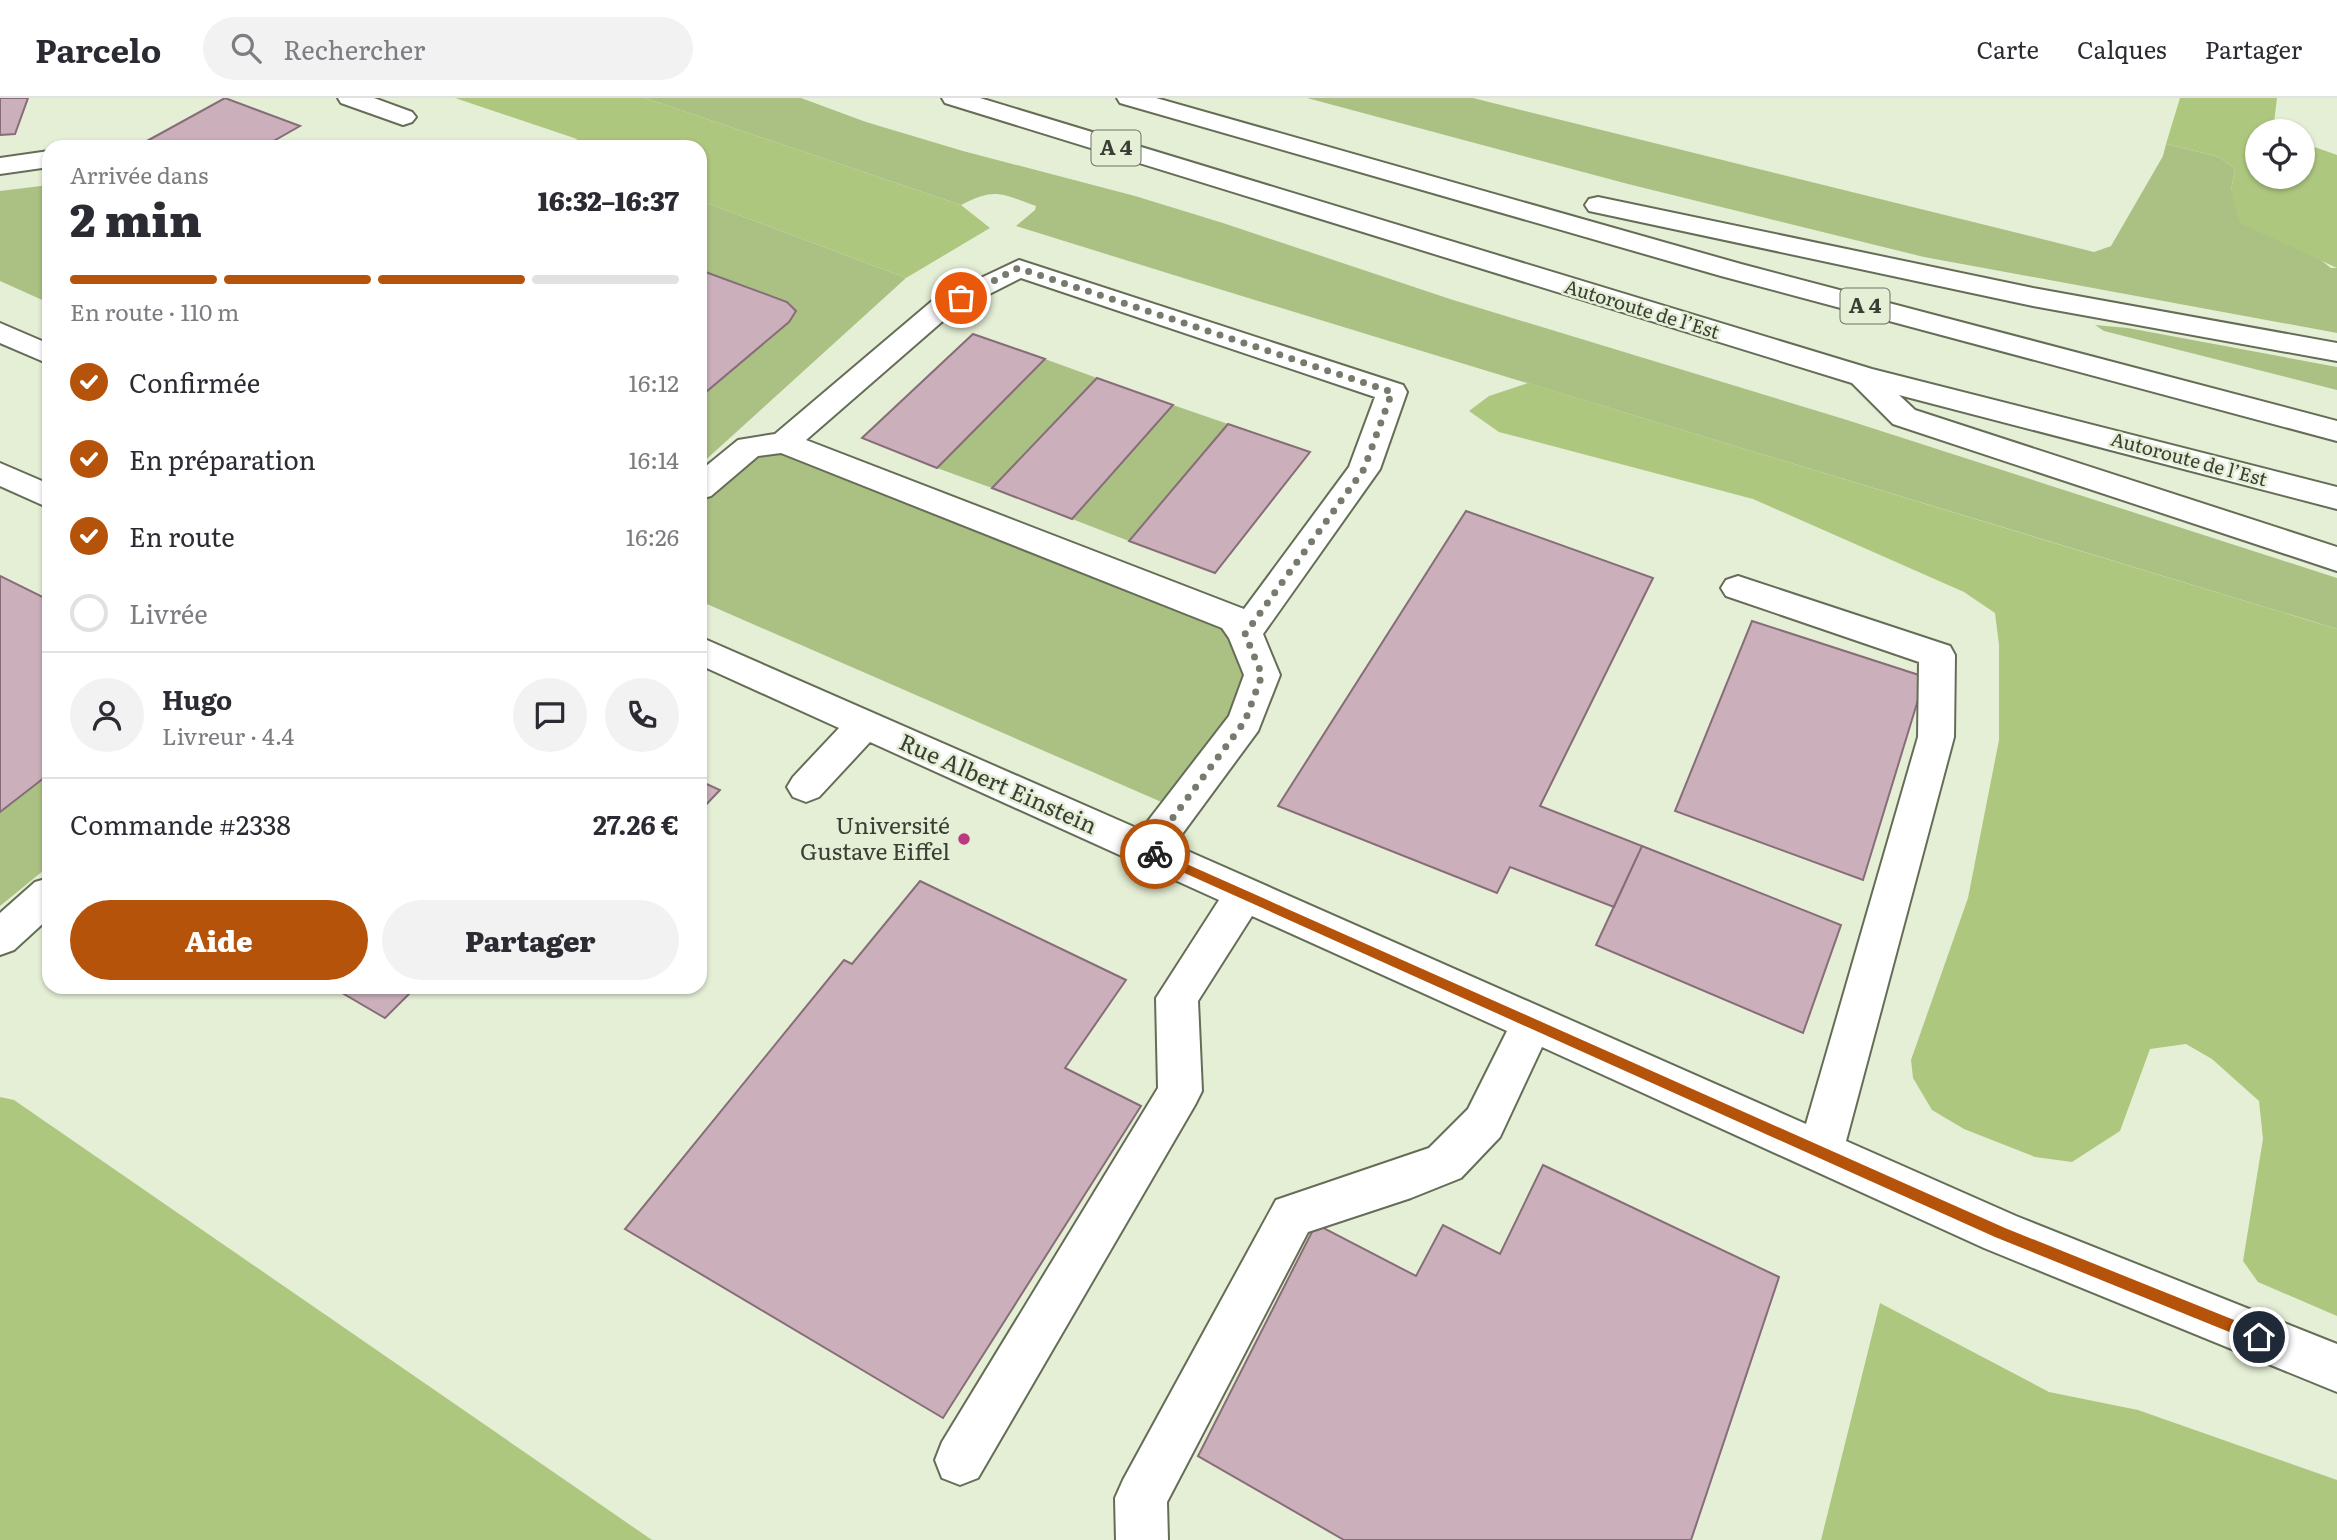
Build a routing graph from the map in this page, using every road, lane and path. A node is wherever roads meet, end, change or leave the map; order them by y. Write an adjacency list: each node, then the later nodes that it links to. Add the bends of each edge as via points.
1 (350, 98): 4 (main road)
2 (954, 98): 11 (main road, Autoroute de l’Est / A 4)
3 (1129, 98): 7 (main road, A 4)
4 (403, 117)
5 (42, 160): 6 (main road)
6 (0, 166)
7 (1394, 176): 10 (main road, via 1495,178 1646,217 2033,298); 12 (main road, A 4, via 2013,348)
8 (0, 332): 9 (main road)
9 (42, 352)
10 (2337, 352)
11 (1862, 376): 17 (main road, Autoroute de l’Est / A 4); 18 (main road, via 1904,417)
12 (2337, 431)
13 (784, 443): 15 (main road, via 749,447); 20 (main road, via 1234,619); 20 (main road, via 942,307 1018,268 1392,392 1364,469)
14 (0, 473): 16 (main road)
15 (707, 482)
16 (42, 494)
17 (2337, 498)
18 (2337, 559)
19 (1738, 589): 29 (main road, via 1937,655 1936,737)
20 (1245, 634): 24 (main road, via 1262,675 1245,721)
21 (707, 653): 22 (main road, Rue Albert Einstein)
22 (865, 724): 23 (main road); 24 (main road, Rue Albert Einstein)
23 (806, 787)
24 (1148, 851): 25 (main road, Rue Albert Einstein)
25 (1244, 895): 28 (main road, Rue Albert Einstein); 31 (main road, via 1177,998 1180,1091)
26 (42, 900): 27 (main road)
27 (0, 938)
28 (1532, 1023): 29 (main road, Rue Albert Einstein); 32 (main road, via 1484,1123 1445,1163 1292,1215 1141,1498)
29 (1820, 1153): 30 (main road, Rue Albert Einstein, via 2000,1232)
30 (2337, 1368)
31 (960, 1460)
32 (1142, 1540)

